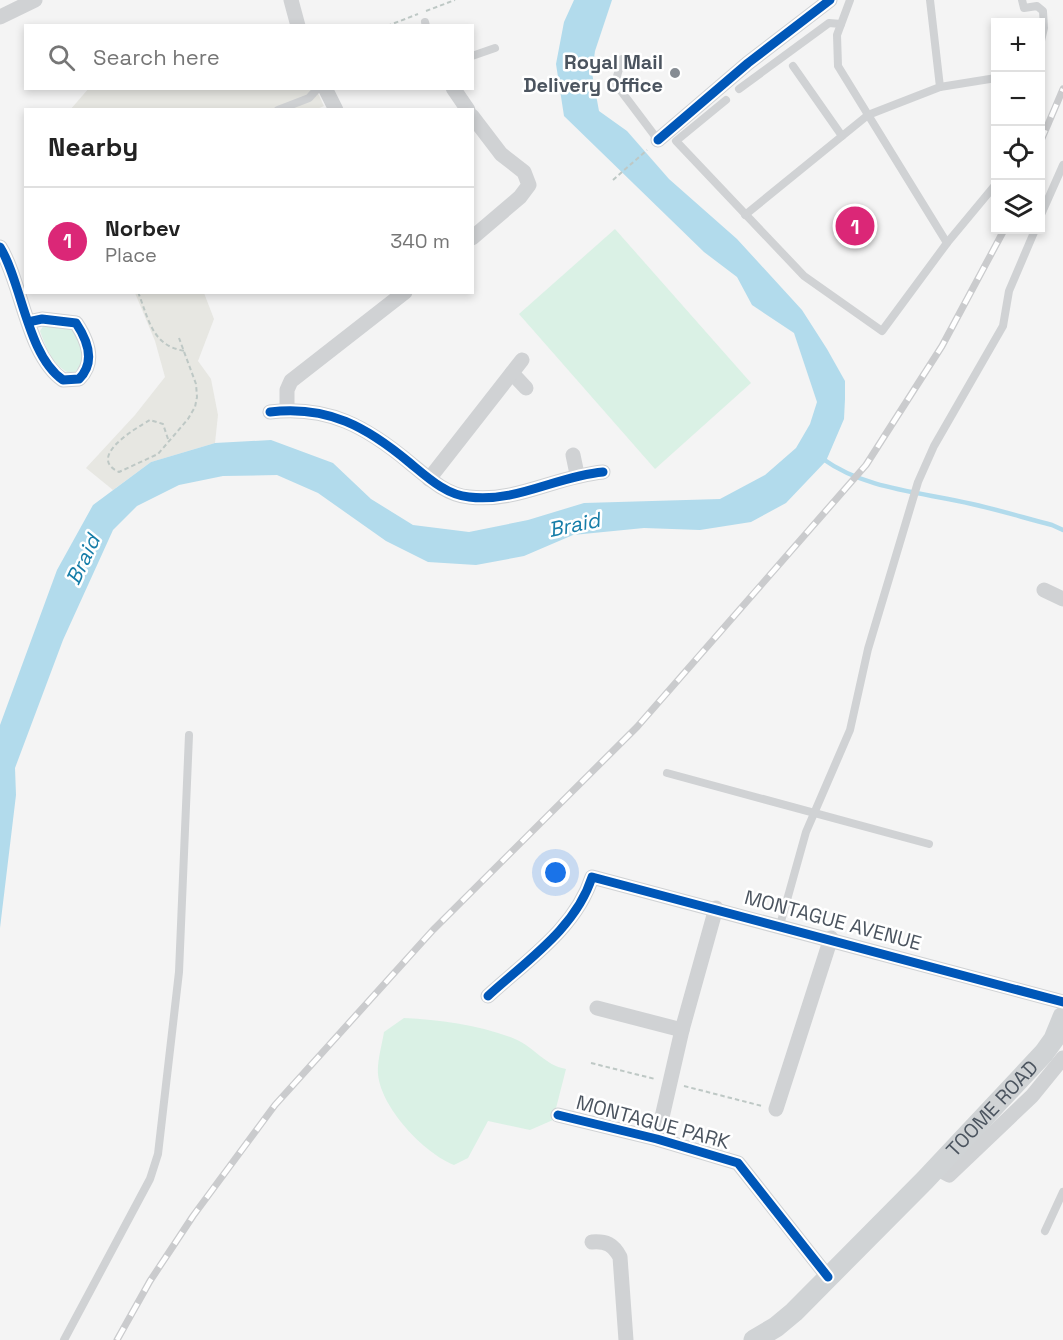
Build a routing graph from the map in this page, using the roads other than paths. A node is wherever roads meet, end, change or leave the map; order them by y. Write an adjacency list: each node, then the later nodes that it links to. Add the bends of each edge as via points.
1 (35, 0): 7 (street)
2 (291, 0): 9 (street)
3 (830, 0): 28 (street, via 748,63)
4 (850, 0): 10 (lane)
5 (930, 0): 16 (lane)
6 (1023, 0): 8 (lane, via 1024,8 1037,6)
7 (0, 17)
8 (1043, 18)
9 (297, 24)
10 (842, 24): 17 (lane, via 828,23); 25 (lane, via 837,35 838,66)
11 (495, 48): 12 (lane)
12 (474, 55)
13 (622, 59): 28 (lane, via 615,83)
14 (793, 66): 27 (lane)
15 (991, 79): 16 (lane)
16 (940, 87): 25 (lane)
17 (739, 89)
18 (316, 90): 22 (lane, via 309,98)
19 (326, 90): 23 (street)
20 (454, 90): 24 (street)
21 (726, 100): 32 (lane, via 676,141)
22 (283, 108)
23 (335, 108)
24 (467, 108)
25 (868, 115): 27 (lane); 35 (lane)
26 (474, 119): 34 (street, via 493,145 527,176 530,185)
27 (842, 136): 32 (lane)
28 (655, 143)
29 (1063, 165): 31 (lane)
30 (991, 190): 35 (lane)
31 (1045, 208)
32 (745, 215): 35 (lane, via 804,276 882,331)
33 (1033, 234): 52 (lane, via 1008,291 1003,326 934,446 918,482 868,649 850,730)
34 (474, 236)
35 (946, 243)
36 (0, 247): 38 (street)
37 (402, 294): 42 (street, via 291,381)
38 (28, 322): 38 (street, via 55,374 71,381 86,373 88,347 76,324 42,319)
39 (522, 360): 40 (street)
40 (512, 373): 41 (street); 47 (street)
41 (526, 388)
42 (287, 410): 43 (street); 47 (street, via 334,415 366,430)
43 (270, 412)
44 (573, 455): 46 (street)
45 (603, 472): 46 (street)
46 (577, 474): 47 (street, via 511,496 468,497)
47 (429, 479)
48 (1044, 590): 49 (street)
49 (1063, 599)
50 (189, 735): 70 (lane, via 179,972 158,1154 150,1179)
51 (667, 773): 52 (lane)
52 (814, 812): 53 (lane); 55 (lane)
53 (929, 844)
54 (716, 908): 55 (street, MONTAGUE AVENUE); 57 (street, MONTAGUE AVENUE, via 592,877 577,911 565,926); 61 (street, MONTAGUE PARK)
55 (780, 925): 56 (street, MONTAGUE AVENUE)
56 (831, 939): 58 (street, MONTAGUE AVENUE); 63 (street)
57 (488, 996)
58 (1063, 1002)
59 (597, 1008): 61 (street)
60 (1063, 1017): 62 (main road, TOOME ROAD)
61 (682, 1030): 65 (street, MONTAGUE PARK)
62 (1060, 1048): 69 (main road, TOOME ROAD, via 1020,1080)
63 (776, 1109)
64 (558, 1115): 65 (street, MONTAGUE PARK)
65 (657, 1139): 69 (street, MONTAGUE PARK, via 738,1163)
66 (1063, 1192): 67 (lane)
67 (1045, 1231)
68 (592, 1242): 71 (street, via 612,1246 620,1257)
69 (828, 1277): 72 (main road, TOOME ROAD, via 794,1312)
70 (64, 1340)
71 (626, 1340)
72 (754, 1340)

